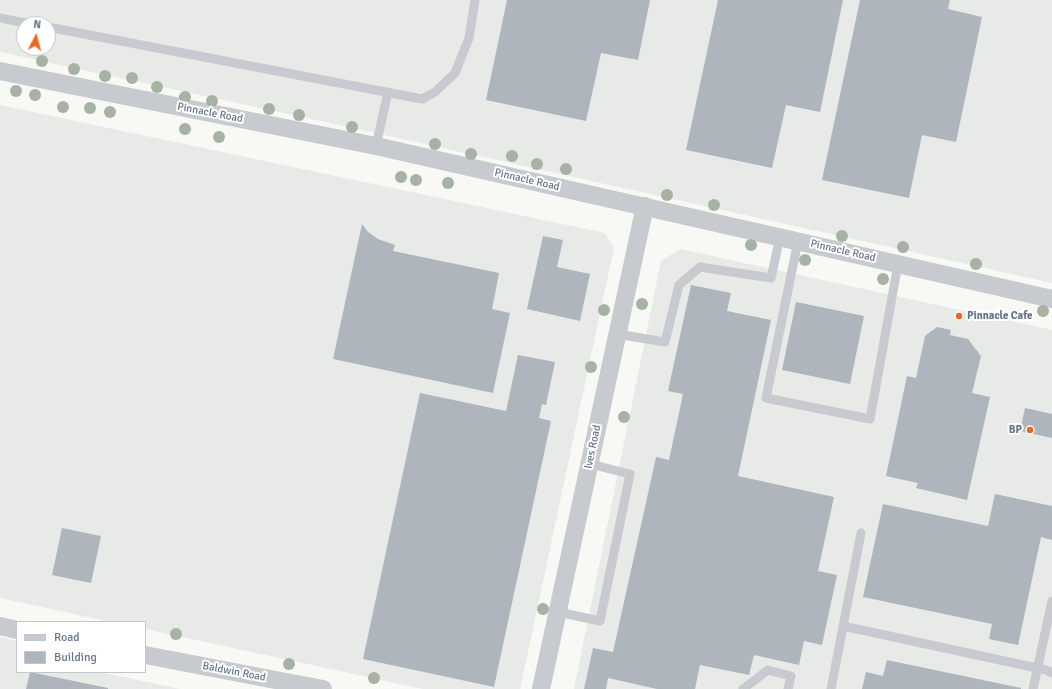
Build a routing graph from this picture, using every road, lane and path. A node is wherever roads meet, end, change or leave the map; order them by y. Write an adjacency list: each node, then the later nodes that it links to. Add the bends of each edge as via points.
1 (475, 0): 6 (lane, via 469,38 455,73 435,92 422,99)
2 (0, 18): 3 (lane)
3 (16, 21)
4 (56, 30): 6 (lane)
5 (0, 71): 7 (street, Pinnacle Road)
6 (388, 92): 7 (lane)
7 (376, 146): 8 (street, Pinnacle Road)
8 (645, 206): 9 (street, Pinnacle Road); 13 (street, Ives Road)
9 (780, 237): 10 (street, Pinnacle Road); 13 (lane, via 771,278 700,267 679,285 665,342)
10 (798, 241): 11 (street, Pinnacle Road); 11 (lane, via 766,398 870,419)
11 (898, 264): 12 (street, Pinnacle Road)
12 (1052, 299)
13 (617, 334): 14 (street, Ives Road)
14 (590, 464): 17 (street, Ives Road); 17 (lane, via 630,474 600,621)
15 (861, 532): 19 (lane)
16 (1052, 601): 22 (lane)
17 (558, 612): 25 (street, Ives Road)
18 (0, 626): 20 (street)
19 (843, 626): 22 (lane); 28 (lane)
20 (16, 630)
21 (146, 655): 24 (street, Baldwin Road)
22 (1037, 668): 23 (lane); 29 (lane)
23 (1052, 673)
24 (323, 689)
25 (541, 689)
26 (743, 689): 27 (lane, via 768,670 791,676)
27 (788, 689)
28 (831, 689)
29 (1033, 689)

